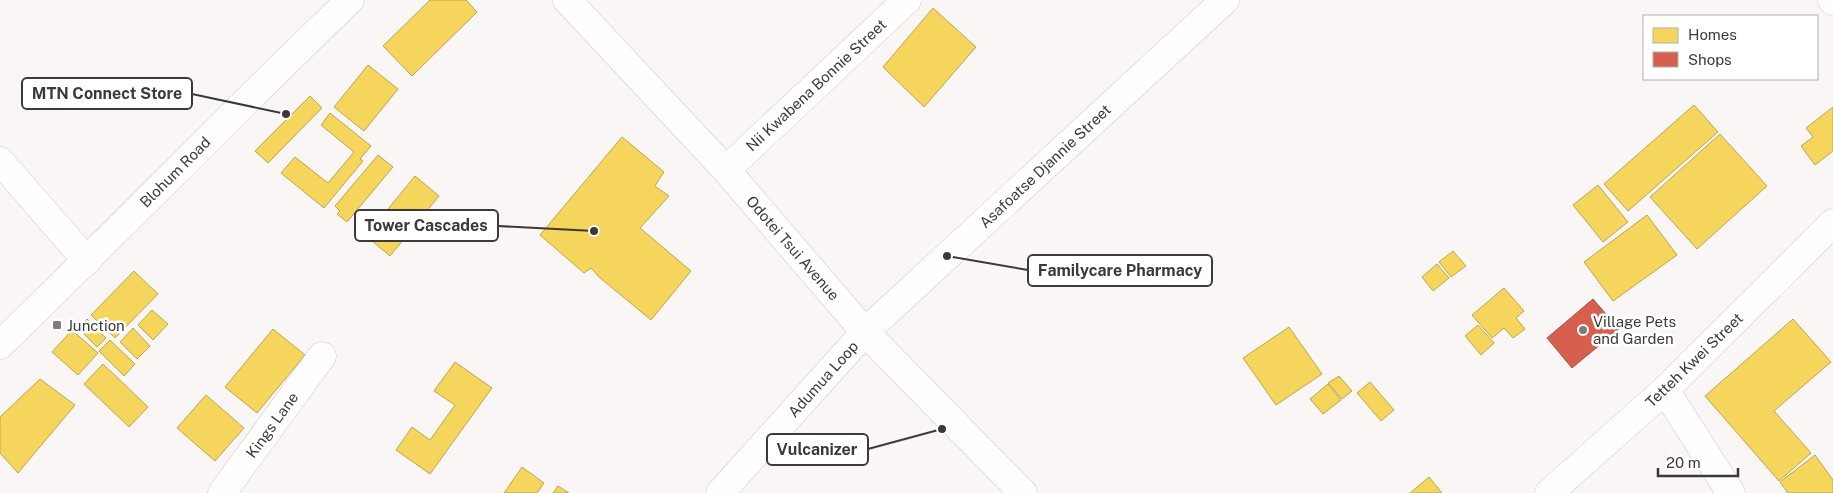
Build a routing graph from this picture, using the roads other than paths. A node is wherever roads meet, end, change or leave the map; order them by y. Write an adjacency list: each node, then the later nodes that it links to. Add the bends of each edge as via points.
1 (350, 0): 8 (street, Blohum Road)
2 (566, 0): 6 (street, Odotei Tsui Avenue)
3 (907, 0): 6 (street, Nii Kwabena Bonnie Street)
4 (1225, 0): 9 (street, Asafoatse Djannie Street)
5 (0, 161): 8 (street)
6 (726, 170): 9 (street, Odotei Tsui Avenue)
7 (1833, 223): 12 (street, Tetteh Kwei Street)
8 (87, 261): 10 (street, Blohum Road)
9 (866, 332): 14 (street, Adumua Loop); 15 (street, Odotei Tsui Avenue)
10 (0, 345)
11 (322, 356): 13 (street, Kings Lane)
12 (1665, 390): 16 (street, Tetteh Kwei Street); 17 (street)
13 (222, 493)
14 (720, 493)
15 (1023, 493)
16 (1549, 493)
17 (1731, 493)

